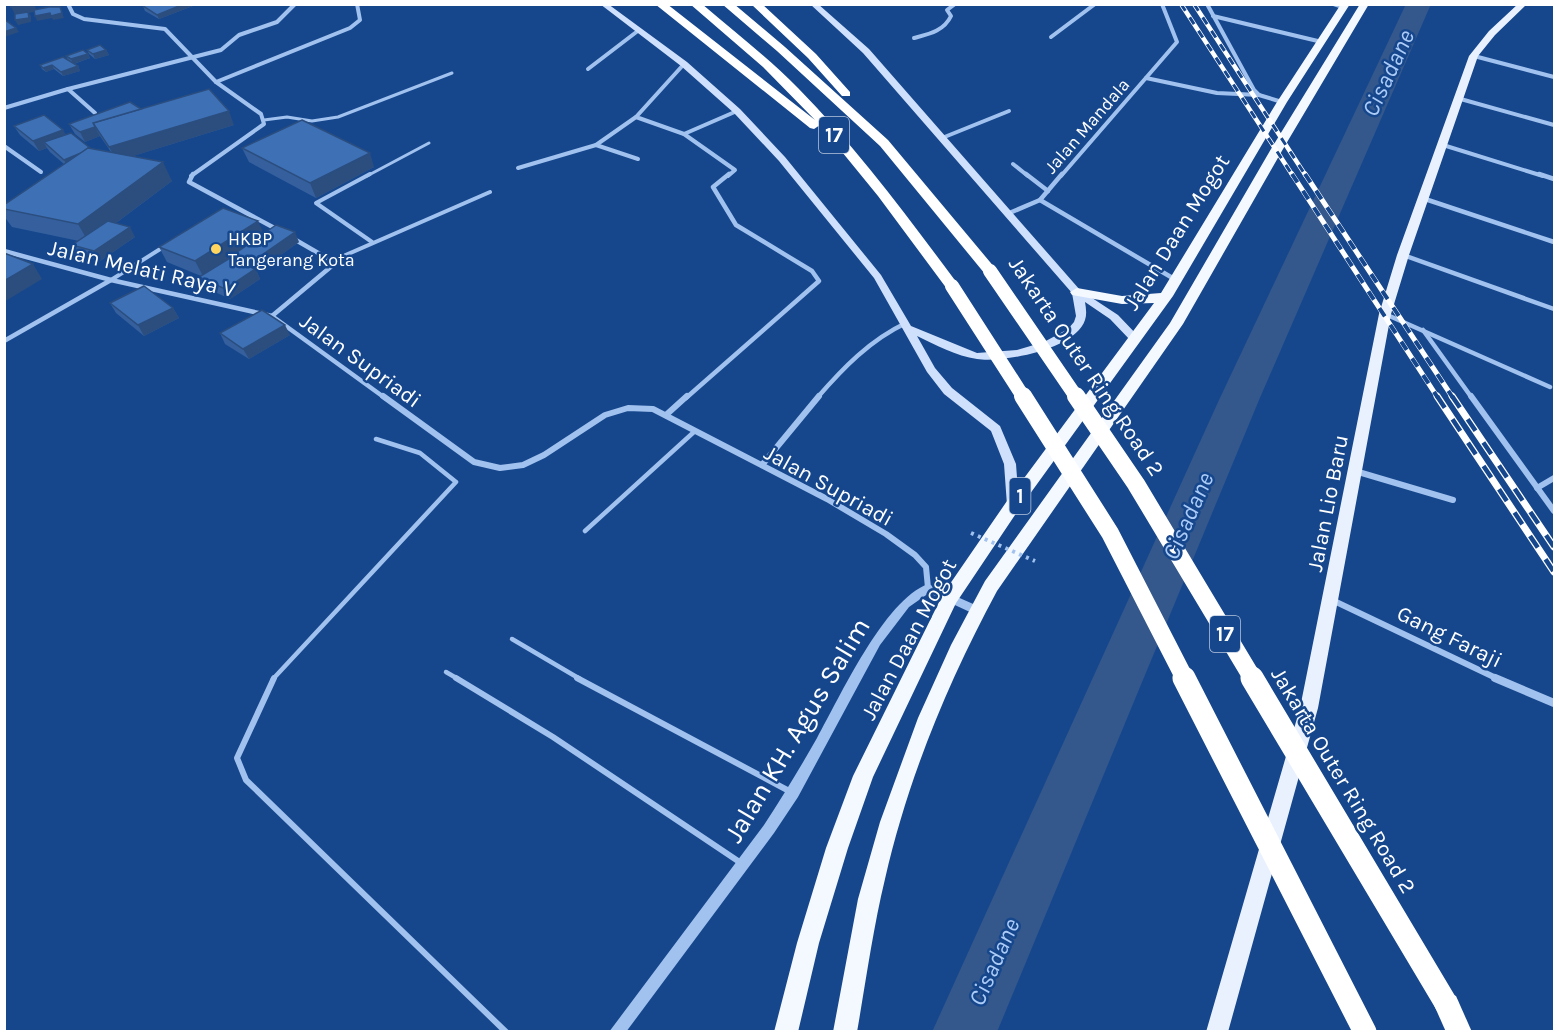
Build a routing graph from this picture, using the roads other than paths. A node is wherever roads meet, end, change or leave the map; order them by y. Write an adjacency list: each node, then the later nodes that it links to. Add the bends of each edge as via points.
1 (68, 4): 23 (street, via 73,14 84,19 165,29)
2 (295, 4): 23 (street, via 277,22 239,35 220,50)
3 (357, 4): 29 (street, via 360,20 350,28)
4 (603, 4): 18 (main road)
5 (660, 4): 48 (highway)
6 (695, 4): 48 (highway, 17, via 776,73)
7 (727, 4): 44 (highway, Jakarta Outer Ring Road 2 / 17)
8 (756, 4): 44 (highway, via 812,56)
9 (813, 4): 42 (main road, via 866,51)
10 (955, 4): 20 (street, via 947,10 951,16 948,24)
11 (1095, 4): 19 (street)
12 (1162, 4): 28 (street, Jalan Mandala, via 1177,42)
13 (1207, 4): 17 (street)
14 (1365, 4): 93 (highway, Jalan Daan Mogot / 1, via 1176,324)
15 (1523, 4): 22 (main road, Jalan Lio Baru)
16 (1341, 6): 21 (highway, Jalan Daan Mogot / 1)
17 (1213, 16): 21 (street); 31 (street)
18 (639, 30): 24 (main road); 25 (street)
19 (1051, 37)
20 (914, 38)
21 (1322, 42): 33 (highway, Jalan Daan Mogot / 1)
22 (1474, 56): 27 (street); 32 (main road, Jalan Lio Baru)
23 (190, 58): 29 (street); 30 (street)
24 (684, 64): 35 (main road); 38 (street)
25 (588, 69)
26 (452, 72): 39 (lane, via 338,117)
27 (1554, 77)
28 (1146, 78): 31 (street, via 1217,93); 54 (street, Jalan Mandala)
29 (216, 82): 39 (street, via 255,109)
30 (68, 89): 34 (street); 37 (street)
31 (1259, 95): 33 (street)
32 (1457, 98): 40 (street); 46 (main road, Jalan Lio Baru)
33 (1282, 102): 68 (highway, Jalan Daan Mogot / 1)
34 (4, 108)
35 (737, 111): 41 (street); 74 (main road, via 782,159 878,277)
36 (1009, 111): 42 (street)
37 (95, 113)
38 (636, 117): 41 (street); 45 (street)
39 (264, 120): 58 (street, via 264,124 191,176 189,182)
40 (1554, 125)
41 (684, 134): 79 (street, via 735,170 713,187 736,225 812,272 819,281)
42 (942, 138): 60 (main road)
43 (429, 143): 62 (lane, via 316,202)
44 (884, 143): 105 (highway, Jakarta Outer Ring Road 2 / 17, bridge, via 990,271 1136,484 1447,1005)
45 (596, 145): 49 (street); 51 (street)
46 (1443, 145): 53 (street); 56 (main road, Jalan Lio Baru)
47 (4, 146): 52 (street)
48 (846, 150): 104 (highway, 17, bridge, via 952,286 1110,534)
49 (638, 159)
50 (1013, 164): 54 (street)
51 (518, 168)
52 (42, 172)
53 (1554, 179)
54 (1048, 191): 57 (street, Jalan Mandala)
55 (489, 192): 62 (lane)
56 (1422, 198): 63 (street); 65 (main road, Jalan Lio Baru)
57 (1040, 200): 60 (street, Jalan Mandala); 68 (street)
58 (232, 206): 59 (lane); 66 (street)
59 (222, 211)
60 (1007, 214): 69 (main road)
61 (173, 241): 67 (lane)
62 (372, 242): 66 (lane)
63 (1554, 242)
64 (4, 251): 67 (street, Jalan Melati Raya V)
65 (1402, 255): 71 (street); 72 (main road, Jalan Lio Baru)
66 (332, 261): 73 (street, Jalan Supriadi, via 330,269)
67 (111, 280): 73 (street, Jalan Melati Raya V); 77 (street)
68 (1176, 280): 70 (highway, Jalan Daan Mogot / 1)
69 (1077, 292): 70 (highway, via 1126,300); 74 (main road, via 1080,321 1072,333 1003,356 990,358 962,352); 76 (main road, via 1114,317)
70 (1166, 296): 76 (highway, Jalan Daan Mogot / 1)
71 (1554, 309)
72 (1385, 314): 75 (street); 83 (main road, Jalan Lio Baru)
73 (272, 316): 79 (street, Jalan Supriadi, via 474,462 488,468 503,470 524,465 605,413 622,407 639,406)
74 (907, 326): 82 (street, via 892,328 874,339); 87 (main road, via 948,392 996,429 1011,464)
75 (1423, 330): 78 (street); 85 (street)
76 (1135, 339): 87 (highway, Jalan Daan Mogot / 1)
77 (4, 341)
78 (1550, 387)
79 (666, 415): 80 (street, Jalan Supriadi)
80 (695, 431): 82 (street, Jalan Supriadi); 89 (lane)
81 (376, 440): 99 (lane, via 420,453 456,482 275,676 237,758 246,780)
82 (762, 465): 90 (street, Jalan Supriadi, via 858,516 915,555 926,567)
83 (1355, 471): 86 (street); 92 (main road, Jalan Lio Baru)
84 (1554, 478): 85 (street)
85 (1537, 488): 88 (street)
86 (1453, 500)
87 (1013, 505): 91 (highway, Jalan Daan Mogot / 1)
88 (1554, 511)
89 (585, 531)
90 (928, 588): 91 (street); 97 (street, Jalan KH. Agus Salim, via 906,604 876,642)
91 (949, 599): 93 (street); 101 (highway, Jalan Daan Mogot / 1, via 863,776 808,943)
92 (1330, 599): 96 (street, Gang Faraji); 103 (main road, Jalan Lio Baru, via 1309,708)
93 (976, 610): 102 (highway, Jalan Daan Mogot / 1, via 911,756 883,846)
94 (512, 639): 97 (lane, via 589,685)
95 (446, 672): 98 (lane, via 553,737)
96 (1554, 703)
97 (793, 793): 98 (street, Jalan KH. Agus Salim)
98 (743, 865): 100 (street, Jalan KH. Agus Salim)
99 (506, 1032)
100 (616, 1032)
101 (786, 1032)
102 (845, 1032)
103 (1217, 1032)
104 (1365, 1032)
105 (1459, 1032)

